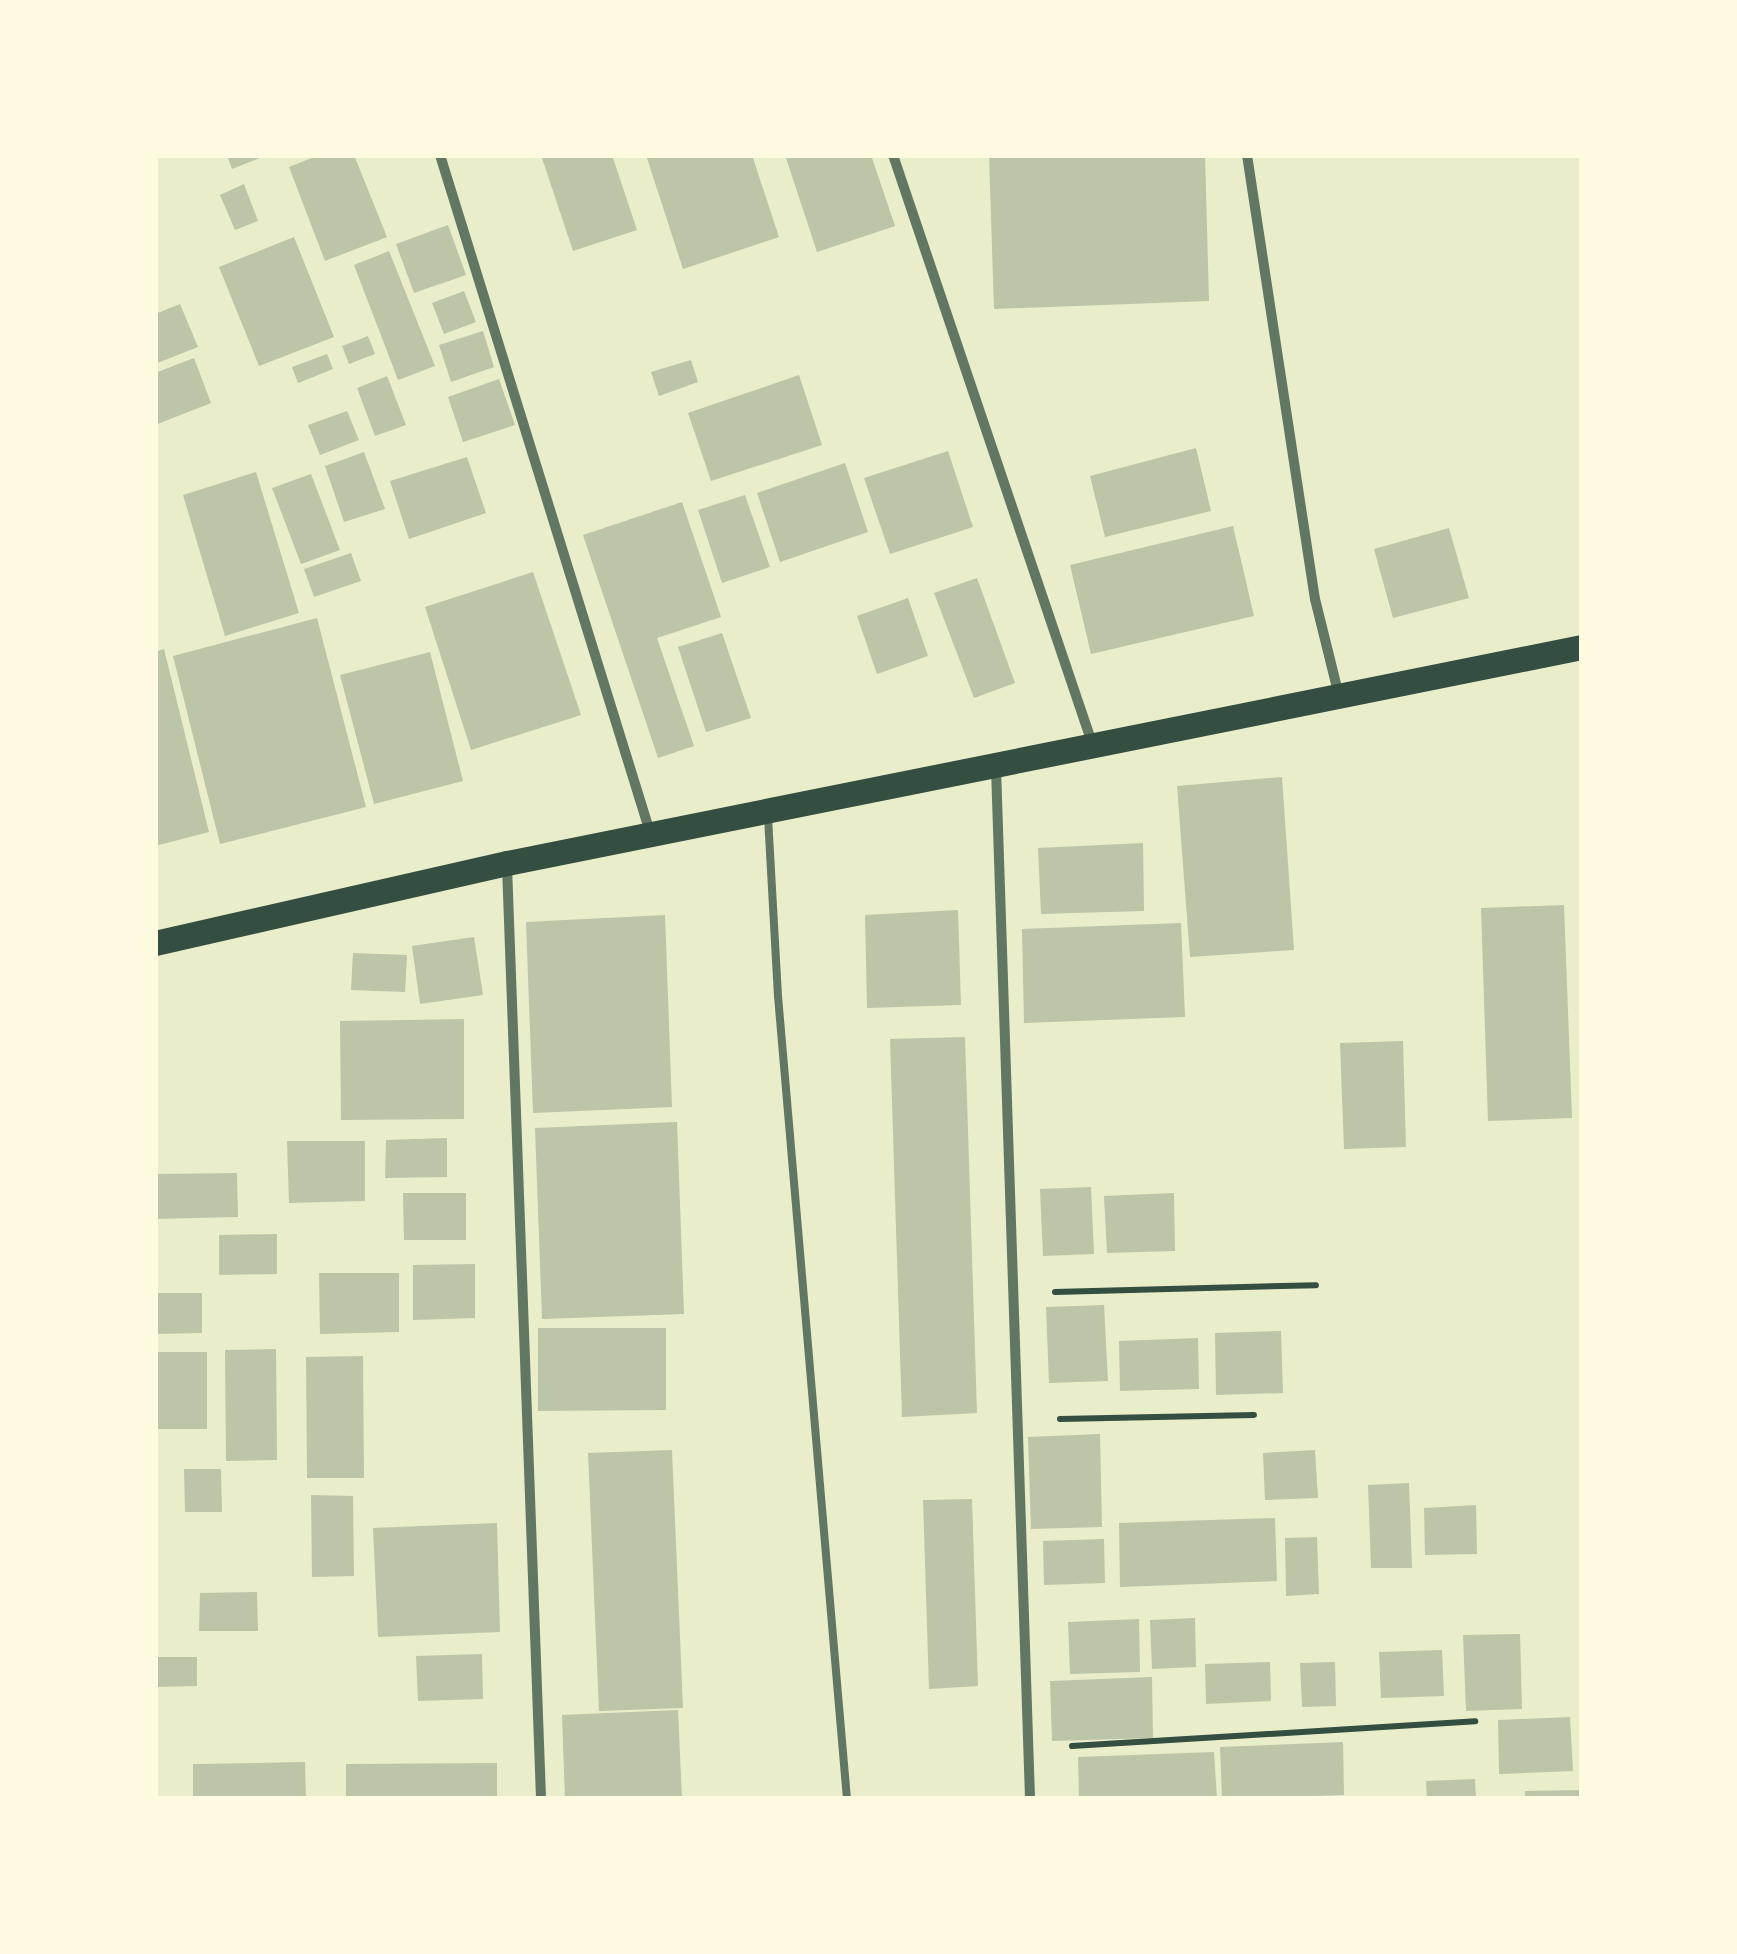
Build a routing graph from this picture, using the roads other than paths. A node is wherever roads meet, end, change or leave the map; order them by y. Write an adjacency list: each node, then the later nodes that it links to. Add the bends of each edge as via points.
1 (440, 155): 9 (street)
2 (893, 155): 6 (street)
3 (1247, 155): 5 (street, via 1312,580)
4 (1582, 647): 5 (main road)
5 (1339, 697): 6 (main road)
6 (1092, 742): 7 (main road)
7 (996, 766): 8 (main road); 14 (street)
8 (768, 810): 9 (main road); 13 (lane)
9 (650, 835): 10 (main road)
10 (507, 863): 11 (main road); 12 (street)
11 (155, 943)
12 (541, 1799)
13 (847, 1799)
14 (1030, 1799)

